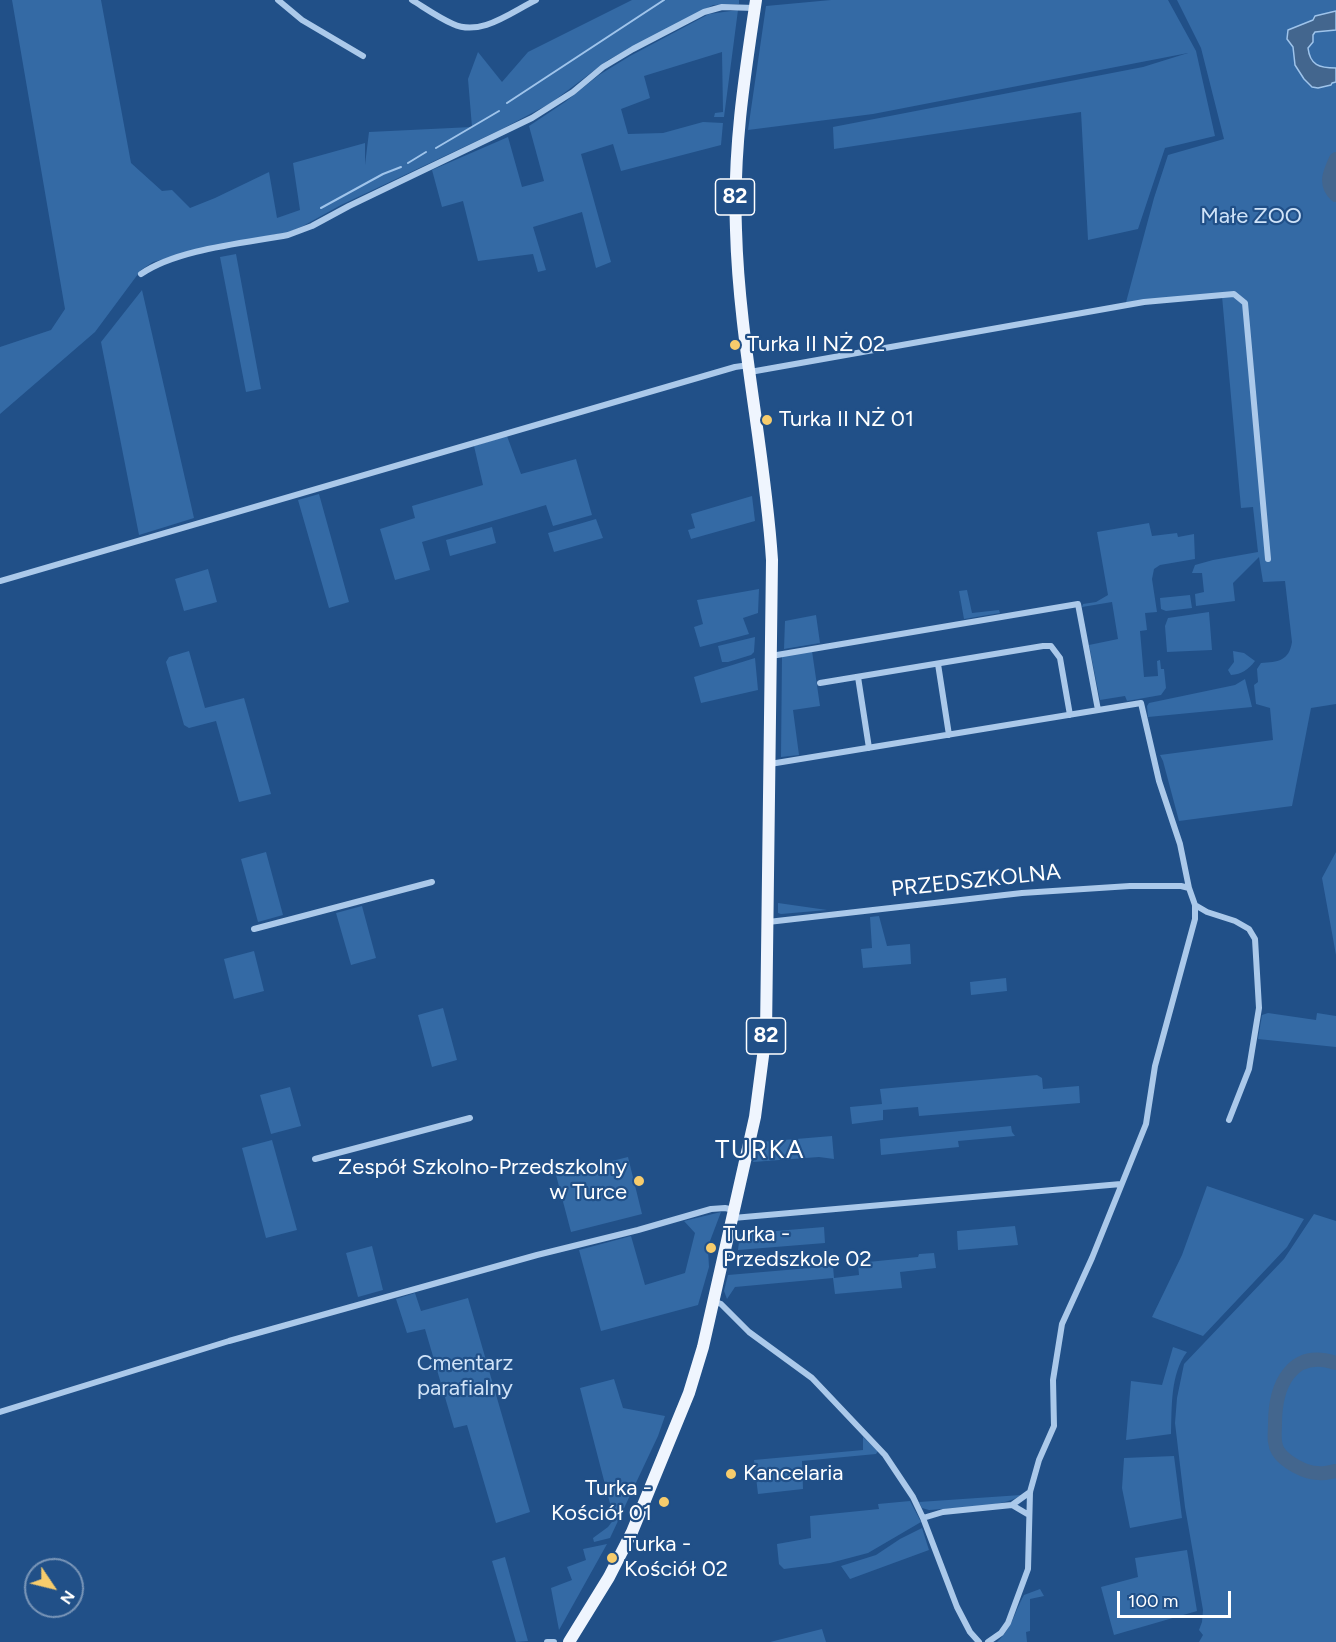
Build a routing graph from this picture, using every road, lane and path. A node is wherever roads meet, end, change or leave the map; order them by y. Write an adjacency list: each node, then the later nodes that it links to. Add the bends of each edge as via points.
1 (278, 0): 5 (street, via 302,20)
2 (412, 0): 3 (street, via 454,24 470,28 488,24)
3 (536, 0)
4 (756, 4): 6 (street, via 704,12 603,67 532,118 301,231 179,257); 7 (main road, 82, via 738,121 735,179 738,262)
5 (363, 56)
6 (141, 274)
7 (750, 369): 8 (street, via 1144,302 1234,294 1245,303); 9 (street, via 735,368); 10 (main road, 82, via 772,560)
8 (1268, 559)
9 (0, 581)
10 (771, 656): 14 (street, via 1078,604); 18 (main road, 82)
11 (938, 664): 12 (street); 15 (street, via 1051,646 1060,658); 16 (street)
12 (858, 677): 13 (street); 17 (street)
13 (820, 683)
14 (1098, 710): 15 (street); 20 (street, via 1141,703)
15 (1070, 715): 16 (street)
16 (950, 735): 17 (street)
17 (869, 748): 18 (street)
18 (770, 764): 22 (main road, 82)
19 (432, 882): 23 (street)
20 (1189, 888): 21 (street); 22 (street, PRZEDSZKOLNA, via 1130,886 1022,893)
21 (1195, 905): 25 (street, via 1235,921 1249,929 1255,939 1259,1008 1249,1069); 27 (street, via 1195,919 1155,1066 1146,1124)
22 (768, 922): 28 (main road, 82, via 762,1072)
23 (254, 930)
24 (470, 1118): 26 (street)
25 (1229, 1120)
26 (315, 1159)
27 (1121, 1184): 28 (street); 31 (street, via 1062,1324 1053,1380 1054,1426)
28 (733, 1214): 29 (main road, 82); 30 (street, via 725,1208 711,1209 537,1255 241,1338)
29 (713, 1301): 34 (street, via 803,1370 845,1412 891,1462); 37 (main road, 82, via 689,1393 646,1499 615,1565)
30 (0, 1412)
31 (1030, 1492): 32 (street); 33 (street)
32 (1012, 1505): 33 (street); 34 (street, via 943,1512)
33 (1029, 1515): 39 (street, via 1028,1569 1008,1623)
34 (923, 1518): 38 (street, via 955,1604)
35 (547, 1642): 36 (street)
36 (554, 1642)
37 (569, 1642)
38 (979, 1642)
39 (988, 1642)

